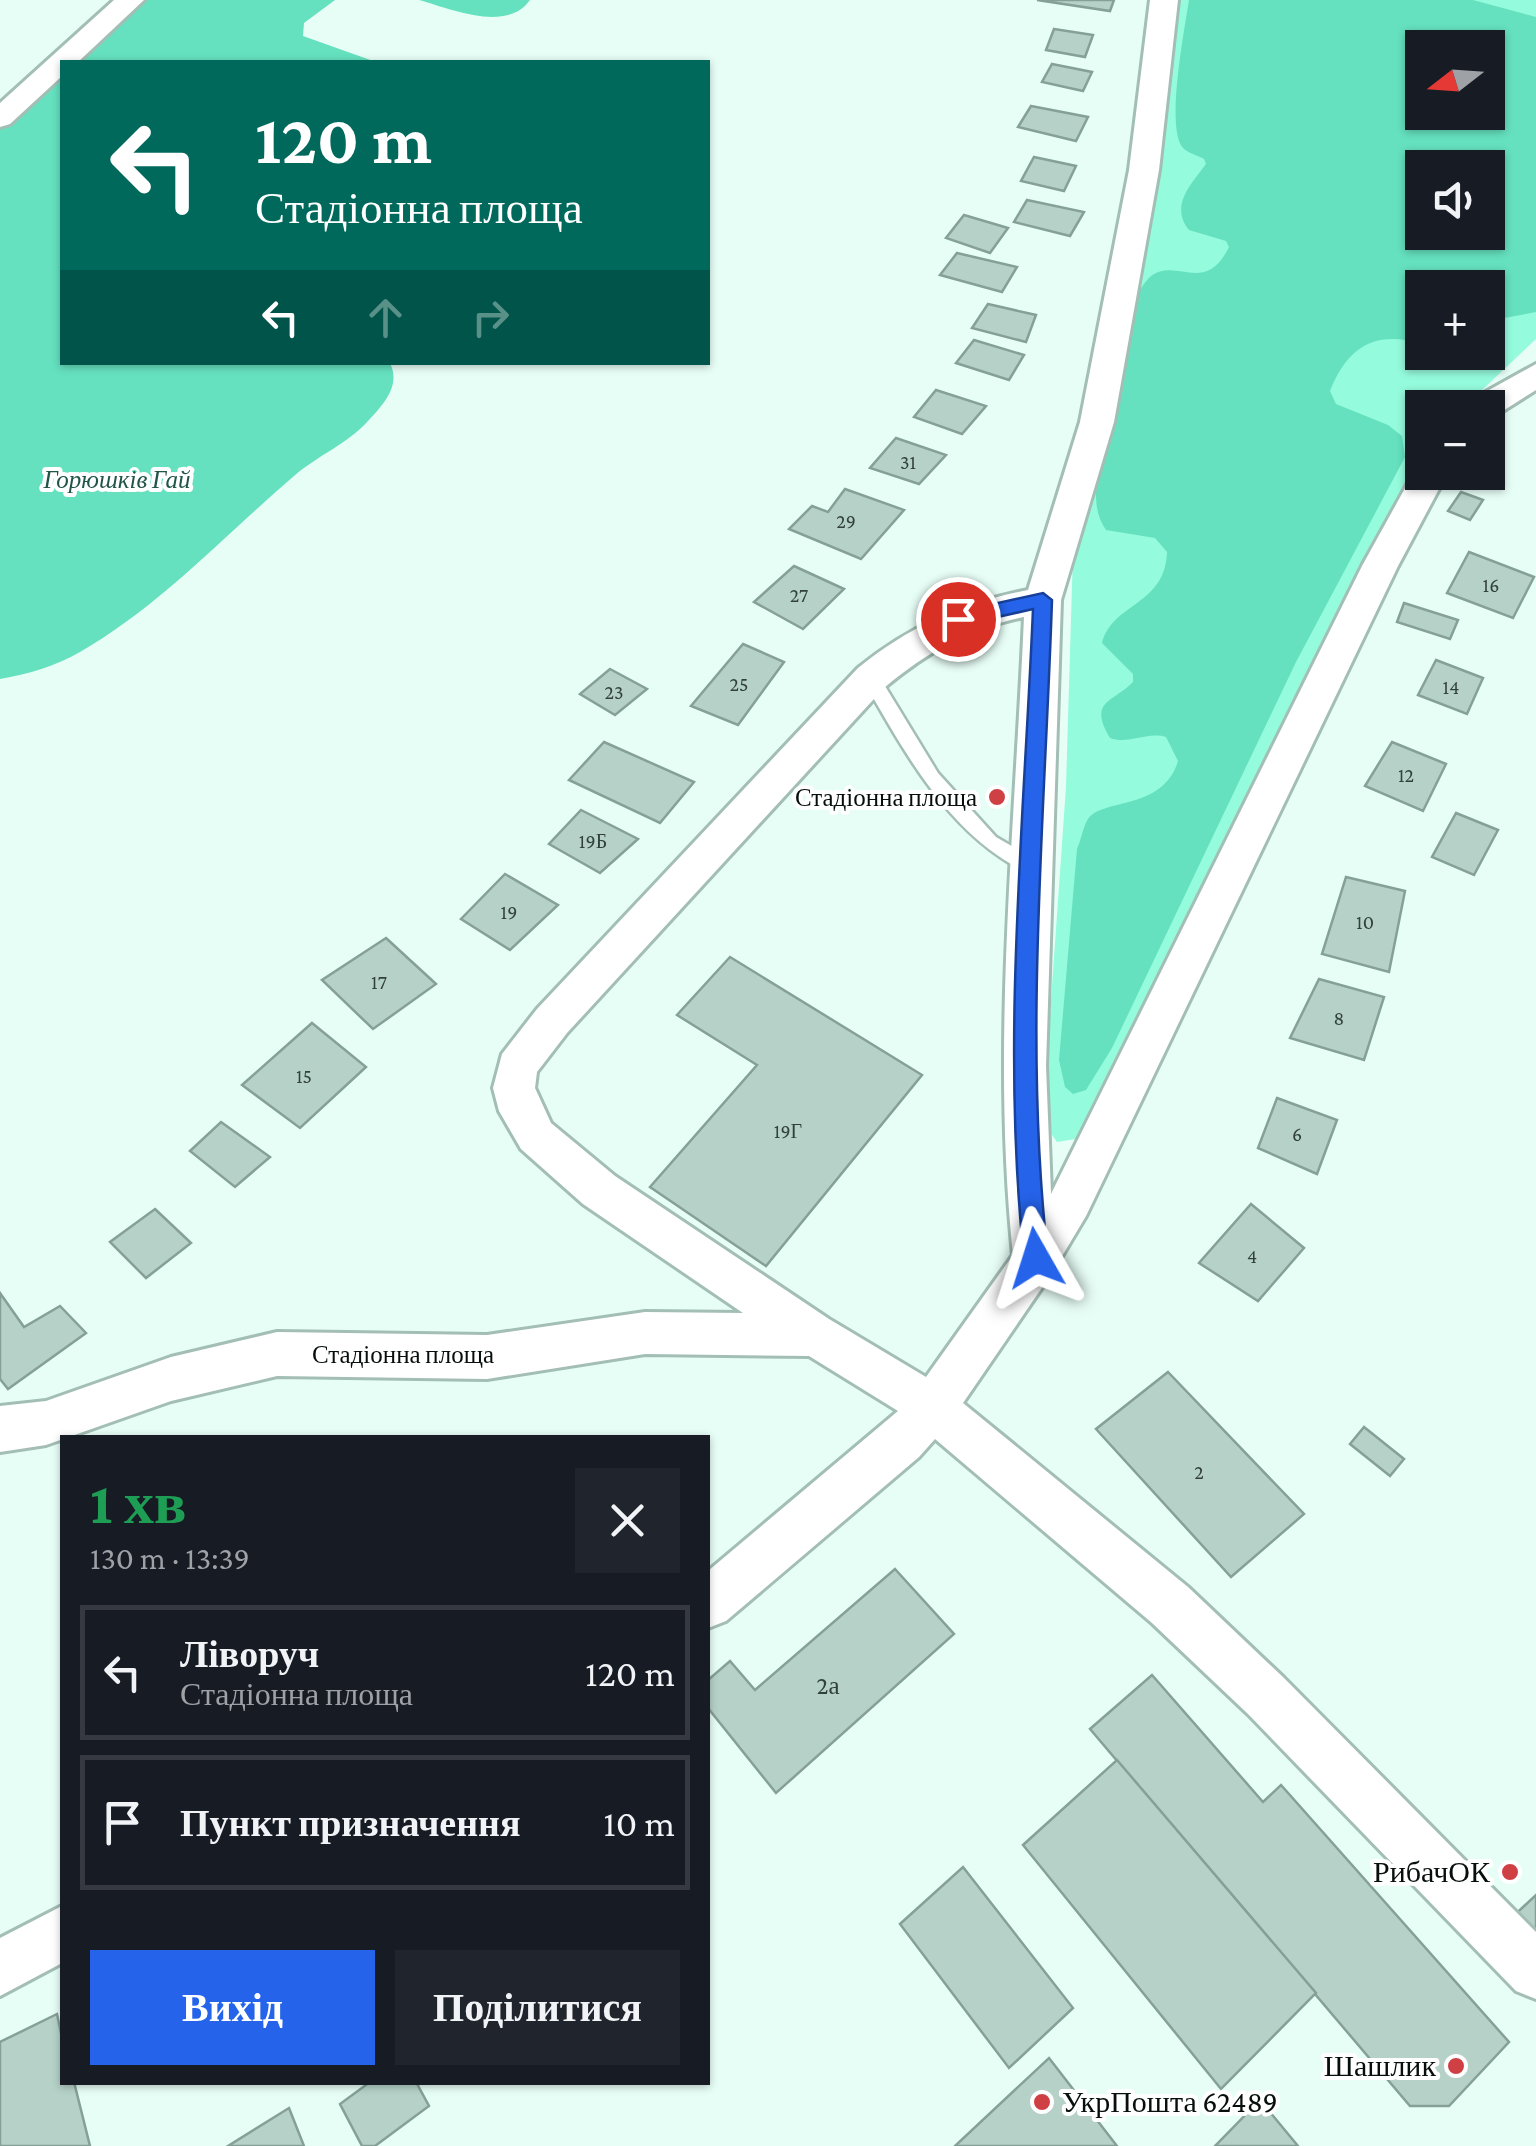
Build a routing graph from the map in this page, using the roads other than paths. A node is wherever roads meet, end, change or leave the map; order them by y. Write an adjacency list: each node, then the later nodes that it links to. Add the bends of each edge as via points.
1 (130, 0): 3 (street)
2 (1164, 0): 9 (street, via 1144,170 1097,422)
3 (64, 60)
4 (60, 64): 5 (street)
5 (0, 118)
6 (1536, 376): 7 (street)
7 (1505, 395)
8 (1421, 490): 12 (street, via 1070,1202)
9 (1043, 600): 10 (street, via 958,619 924,635); 11 (street)
10 (871, 678): 11 (lane, via 932,778 990,842); 13 (street, via 552,1021 526,1051 514,1088 536,1136 556,1156)
11 (1032, 867): 12 (street, via 1025,1066)
12 (1036, 1258): 14 (street)
13 (815, 1335): 14 (street); 15 (street, Стадіонна площа, via 645,1333 487,1357 277,1354 171,1378 46,1424)
14 (933, 1407): 16 (street, via 854,1484); 19 (street, via 1170,1605)
15 (0, 1429)
16 (710, 1601)
17 (60, 1934): 18 (street)
18 (0, 1968)
19 (1536, 1971)

